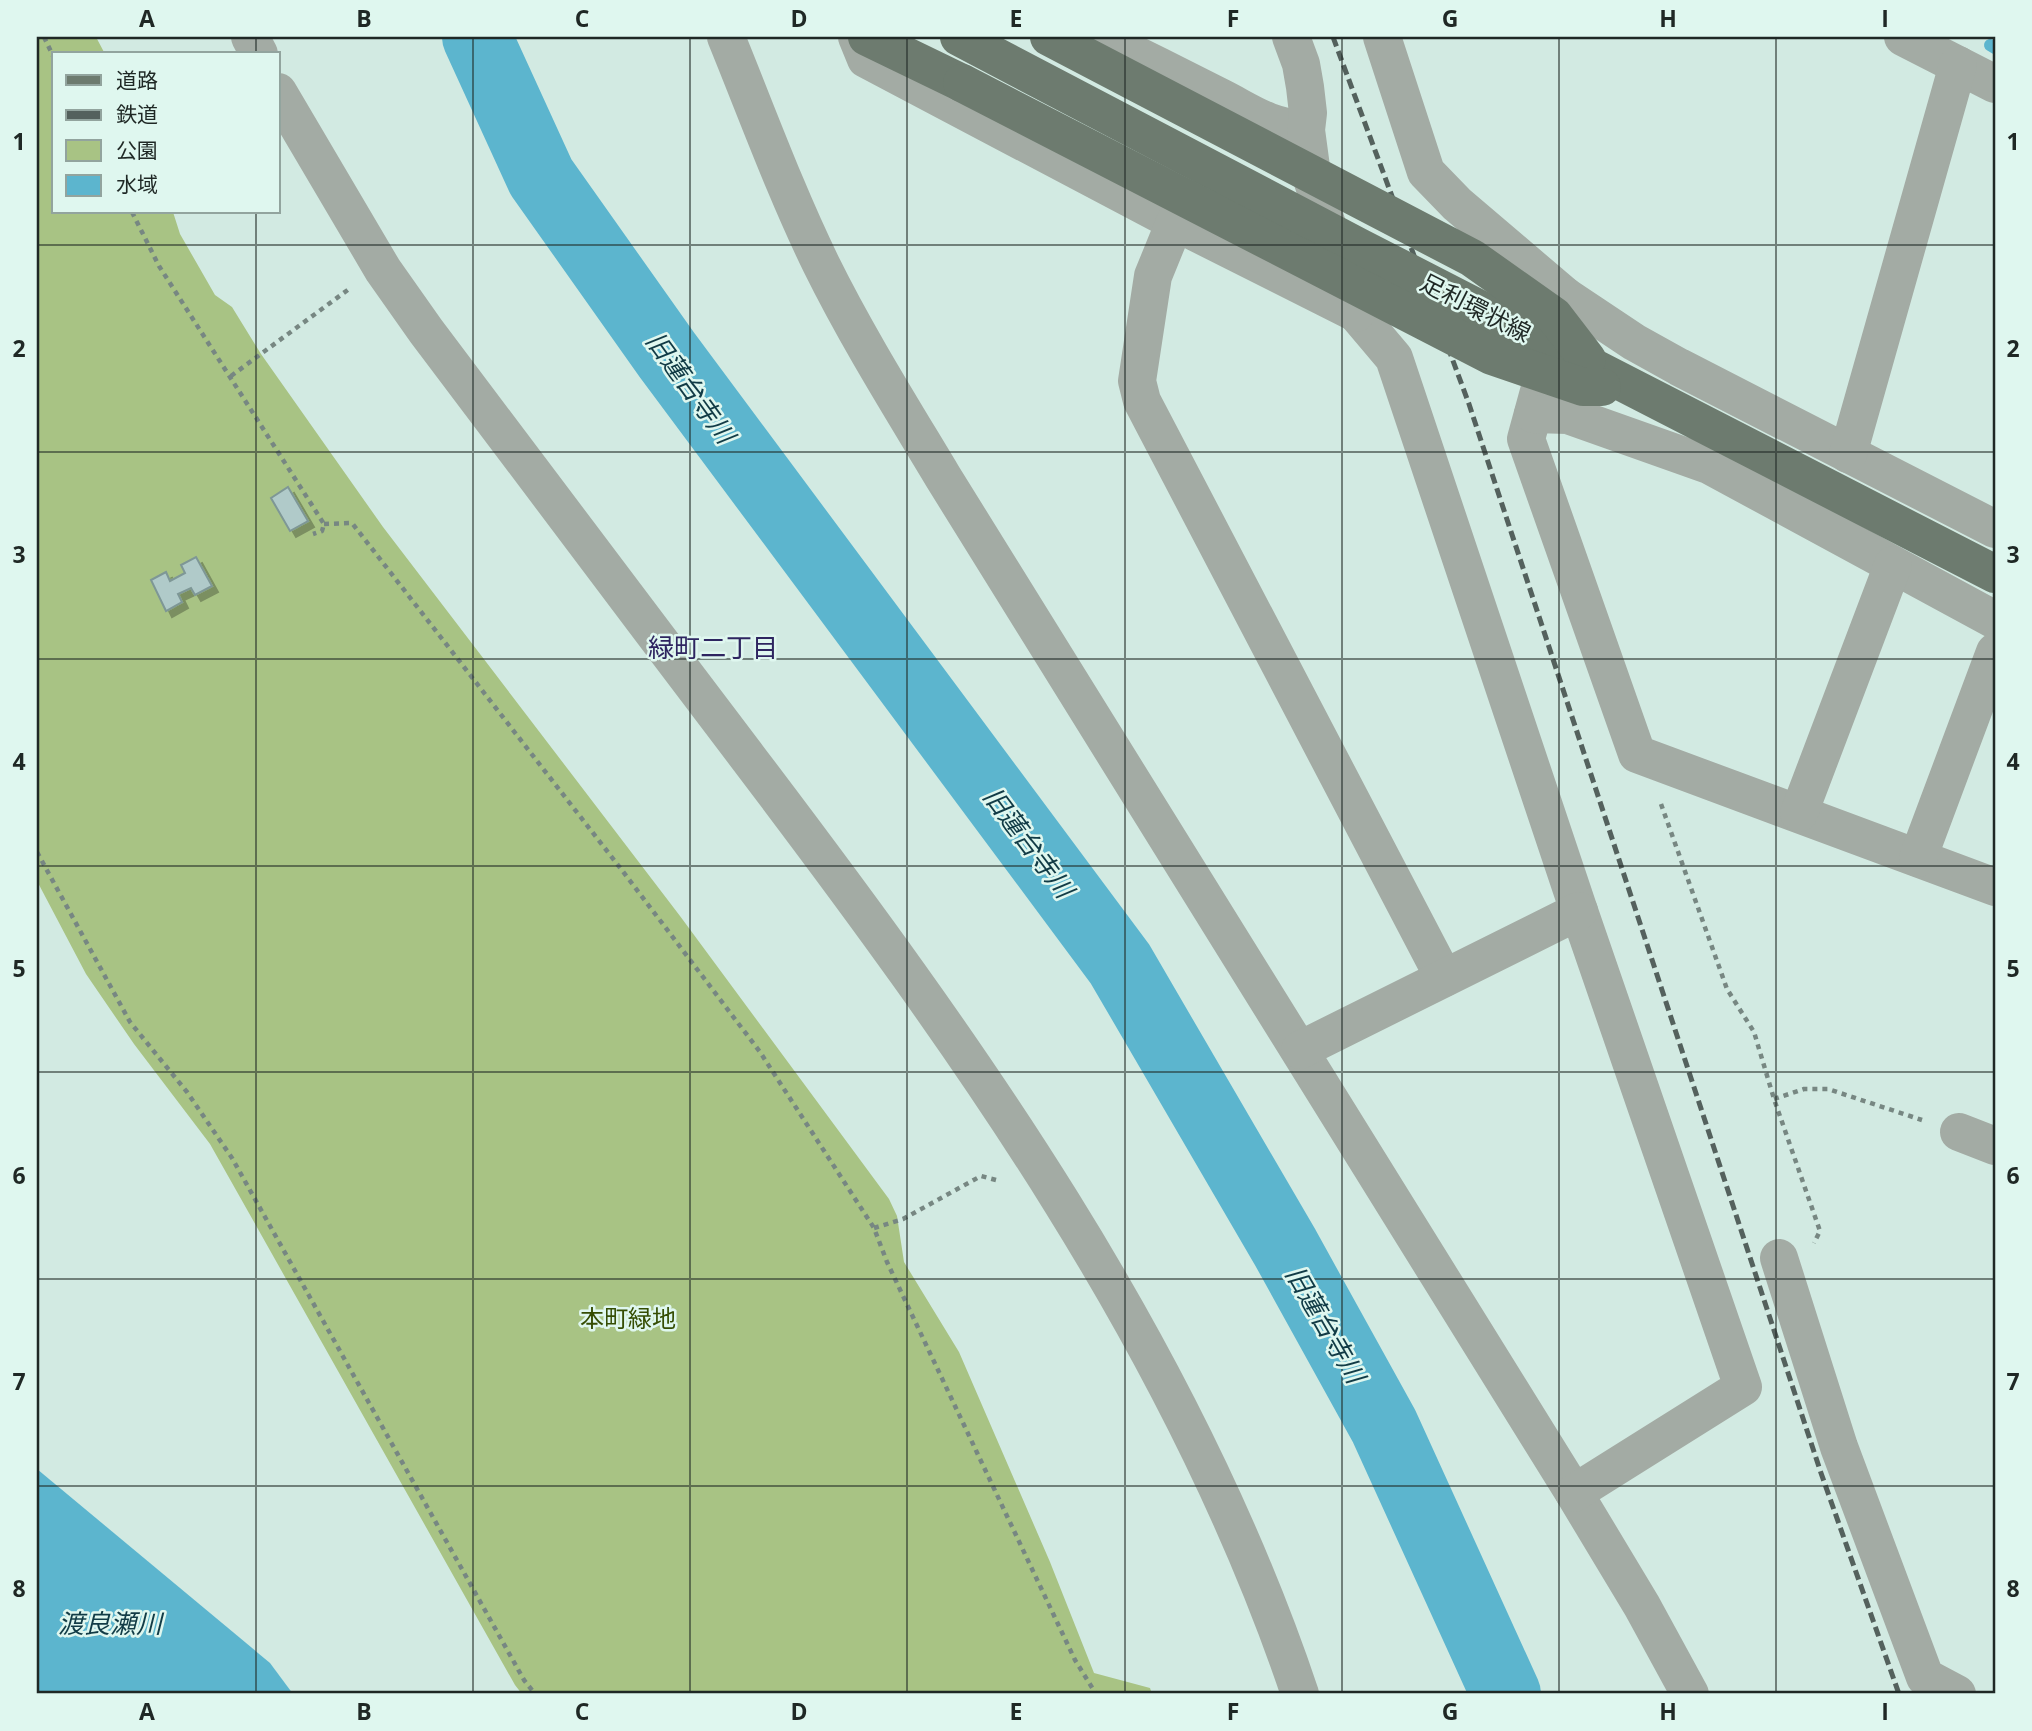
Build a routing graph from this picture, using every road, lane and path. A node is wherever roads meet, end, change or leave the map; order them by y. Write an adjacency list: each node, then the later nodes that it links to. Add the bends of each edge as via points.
1 (44, 37): 11 (path)
2 (726, 37): 40 (street, via 779,172 858,334)
3 (857, 37): 17 (street, via 866,59)
4 (867, 37): 23 (main road, bridge, via 1492,356 1583,387)
5 (959, 37): 21 (main road, 足利環状線, bridge)
6 (1049, 37): 21 (main road, bridge, via 1472,258 1554,316)
7 (1100, 37): 15 (street, via 1264,121)
8 (1291, 37): 15 (street, via 1305,87)
9 (1382, 37): 19 (street, via 1426,172)
10 (1903, 37): 12 (street)
11 (52, 54)
12 (1958, 65): 13 (street); 25 (street)
13 (1995, 84)
14 (280, 95): 50 (street, via 383,270 426,331 912,976 1065,1205 1149,1350 1224,1503)
15 (1306, 130): 20 (street, via 1313,182)
16 (133, 214): 22 (path, via 159,266)
17 (1175, 222): 20 (street); 39 (street, via 1153,276 1137,381 1142,401)
18 (355, 284): 22 (path)
19 (1565, 296): 24 (street); 25 (street, via 1634,342)
20 (1356, 313): 38 (street, via 1394,358)
21 (1593, 367): 23 (main road, 足利環状線, bridge)
22 (231, 376): 26 (path)
23 (1636, 388): 30 (main road, 足利環状線, bridge)
24 (1533, 414): 29 (street, via 1568,415 1709,466); 34 (street, via 1526,439 1637,754)
25 (1848, 454): 27 (street)
26 (324, 524): 28 (path, via 322,531); 45 (path, via 352,523 358,530 760,1052)
27 (1995, 529)
28 (313, 534)
29 (1893, 565): 31 (street); 34 (street)
30 (1995, 574)
31 (1995, 620)
32 (1995, 653): 36 (street)
33 (1659, 798): 41 (path, via 1727,989 1754,1032)
34 (1799, 813): 36 (street)
35 (37, 852): 48 (path, via 130,1022 187,1092 232,1158)
36 (1918, 858): 37 (street)
37 (1995, 887)
38 (1579, 911): 39 (street); 47 (street, via 1743,1387)
39 (1444, 978): 40 (street)
40 (1300, 1050): 47 (street)
41 (1774, 1099): 42 (path, via 1804,1089 1828,1089); 46 (path, via 1820,1231 1812,1248)
42 (1959, 1132): 43 (street)
43 (1995, 1146)
44 (996, 1180): 45 (path, via 981,1176 903,1219)
45 (874, 1228): 49 (path, via 892,1275 1069,1647)
46 (1782, 1268): 52 (street, via 1839,1447 1925,1677)
47 (1574, 1493): 51 (street)
48 (535, 1694)
49 (1096, 1694)
50 (1300, 1694)
51 (1690, 1694)
52 (1957, 1694)

